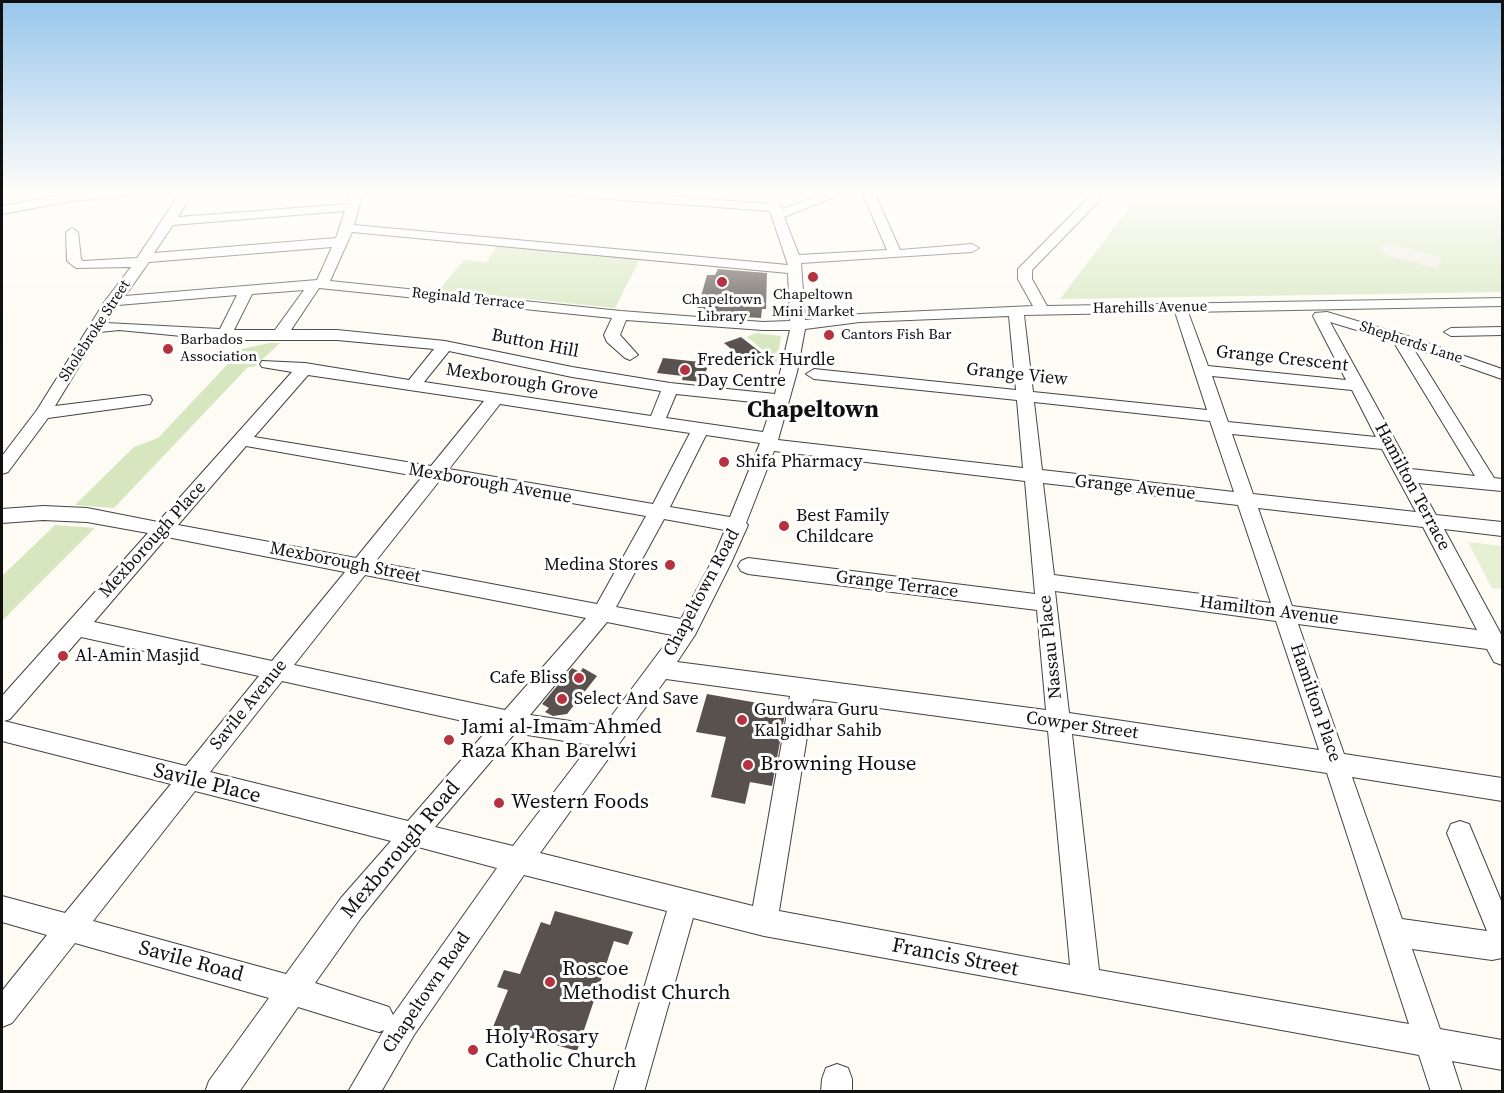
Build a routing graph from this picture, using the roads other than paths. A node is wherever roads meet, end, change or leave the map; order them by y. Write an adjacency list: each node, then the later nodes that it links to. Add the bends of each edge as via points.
1 (73, 243): 11 (street, via 74,261 81,265)
2 (154, 243): 11 (street, Sholebroke Street)
3 (330, 243): 11 (street)
4 (340, 243): 13 (street)
5 (533, 243): 12 (street)
6 (787, 243): 12 (street, Chapeltown Road)
7 (890, 243): 10 (street)
8 (1051, 243): 18 (street, via 1026,269 1024,279)
9 (972, 248): 10 (street)
10 (895, 254): 12 (street)
11 (143, 260): 16 (street, Sholebroke Street)
12 (794, 264): 23 (street, Chapeltown Road)
13 (317, 284): 14 (street, Reginald Terrace); 20 (street, Reginald Terrace); 28 (street)
14 (247, 289): 15 (street, Reginald Terrace); 29 (street)
15 (163, 296): 16 (street, Reginald Terrace); 25 (street)
16 (112, 301): 24 (street, Sholebroke Street)
17 (1503, 302): 18 (street, Harehills Avenue)
18 (1042, 310): 19 (street, Harehills Avenue)
19 (1016, 311): 23 (street, Harehills Avenue, via 860,318); 41 (street, Nassau Place)
20 (621, 315): 23 (street, Reginald Terrace, via 755,326); 31 (street, via 612,336 626,352)
21 (1183, 315): 35 (street, Hamilton Place)
22 (1321, 318): 30 (street, Shepherds Lane, via 1327,316); 39 (street, Hamilton Terrace)
23 (798, 325): 44 (street, Chapeltown Road)
24 (94, 328): 25 (street, Button Hill); 45 (street, Sholebroke Street)
25 (142, 329): 29 (street, Button Hill)
26 (1451, 332): 27 (street)
27 (1503, 332)
28 (280, 334): 29 (street, Button Hill); 32 (street, Button Hill, via 337,335)
29 (224, 335)
30 (1399, 338): 37 (street, Shepherds Lane); 56 (street)
31 (640, 342)
32 (445, 346): 38 (street); 40 (street, Button Hill)
33 (268, 364): 34 (street, Mexborough Grove)
34 (305, 368): 38 (street, Mexborough Grove); 49 (street, Mexborough Place)
35 (1202, 370): 39 (street, Grange Crescent); 46 (street, Hamilton Place)
36 (814, 374): 41 (street, Grange View)
37 (1503, 374)
38 (413, 385): 42 (street, Mexborough Grove)
39 (1358, 386): 51 (street, Hamilton Terrace)
40 (670, 388): 44 (street, Button Hill); 47 (street)
41 (1024, 395): 46 (street, Grange View); 55 (street, Nassau Place)
42 (496, 398): 47 (street, Mexborough Grove); 53 (street, Savile Avenue)
43 (144, 400): 45 (street)
44 (782, 400): 50 (street, Chapeltown Road)
45 (43, 413): 52 (street, Sholebroke Street)
46 (1219, 422): 51 (street, Grange View); 57 (street, Hamilton Place)
47 (656, 423): 48 (street, Mexborough Grove)
48 (700, 430): 50 (street, Mexborough Grove); 58 (street, Mexborough Road)
49 (241, 440): 53 (street, Mexborough Avenue); 62 (street, Mexborough Place)
50 (769, 442): 55 (street, Grange Avenue); 61 (street, Chapeltown Road)
51 (1389, 444): 54 (street, Hamilton Terrace)
52 (2, 468)
53 (434, 475): 58 (street, Mexborough Avenue); 65 (street, Savile Avenue)
54 (1405, 475): 56 (street); 60 (street, Hamilton Terrace)
55 (1033, 477): 57 (street, Grange Avenue); 66 (street, Nassau Place)
56 (1495, 484)
57 (1246, 500): 60 (street, Grange Avenue); 68 (street, Hamilton Place)
58 (658, 512): 61 (street, Mexborough Avenue); 67 (street, Mexborough Road)
59 (2, 516): 62 (street, Mexborough Street, via 87,515)
60 (1430, 520): 63 (street, Grange Avenue); 71 (street, Hamilton Terrace)
61 (738, 525): 70 (street, Chapeltown Road)
62 (163, 528): 65 (street, Mexborough Street); 69 (street, Mexborough Place)
63 (1503, 528)
64 (748, 566): 66 (street, Grange Terrace)
65 (360, 567): 67 (street, Mexborough Street); 73 (street, Savile Avenue)
66 (1045, 593): 68 (street, Hamilton Avenue); 77 (street, Nassau Place)
67 (603, 612): 70 (street, Mexborough Street); 76 (street, Mexborough Road)
68 (1284, 613): 71 (street, Hamilton Avenue); 80 (street, Hamilton Place)
69 (75, 627): 73 (street); 75 (street, Mexborough Place)
70 (687, 629): 72 (street, Chapeltown Road)
71 (1498, 648)
72 (661, 669): 74 (street, Cowper Street); 79 (street, Chapeltown Road)
73 (277, 671): 76 (street); 81 (street, Savile Avenue)
74 (803, 688): 77 (street, Cowper Street); 88 (street)
75 (2, 712)
76 (512, 722): 79 (street); 83 (street, Mexborough Road)
77 (1059, 722): 80 (street, Cowper Street); 93 (street, Nassau Place)
78 (2, 731): 81 (street, Savile Place)
79 (611, 738): 85 (street, Chapeltown Road)
80 (1335, 763): 82 (street, Cowper Street); 90 (street, Hamilton Place)
81 (189, 780): 83 (street, Savile Place); 89 (street, Savile Avenue)
82 (1503, 789)
83 (414, 833): 85 (street, Francis Street); 94 (street, Mexborough Road, via 351,908)
84 (1460, 833): 91 (street)
85 (518, 861): 86 (street, Francis Street); 96 (street, Chapeltown Road)
86 (684, 901): 88 (street, Francis Street); 101 (street)
87 (2, 909): 89 (street, Savile Road)
88 (764, 922): 93 (street, Francis Street)
89 (70, 929): 94 (street, Savile Road); 95 (street, Savile Avenue)
90 (1393, 932): 92 (street, via 1492,946); 97 (street, Hamilton Place)
91 (1503, 935)
92 (1503, 942)
93 (1086, 982): 97 (street, Francis Street)
94 (291, 990): 96 (street, Savile Road); 99 (street, Mexborough Road)
95 (2, 1013)
96 (390, 1021): 100 (street, Chapeltown Road)
97 (1430, 1042): 98 (street, Francis Street); 102 (street, Hamilton Place)
98 (1503, 1055)
99 (220, 1092)
100 (363, 1092)
101 (628, 1092)
102 (1447, 1092)

